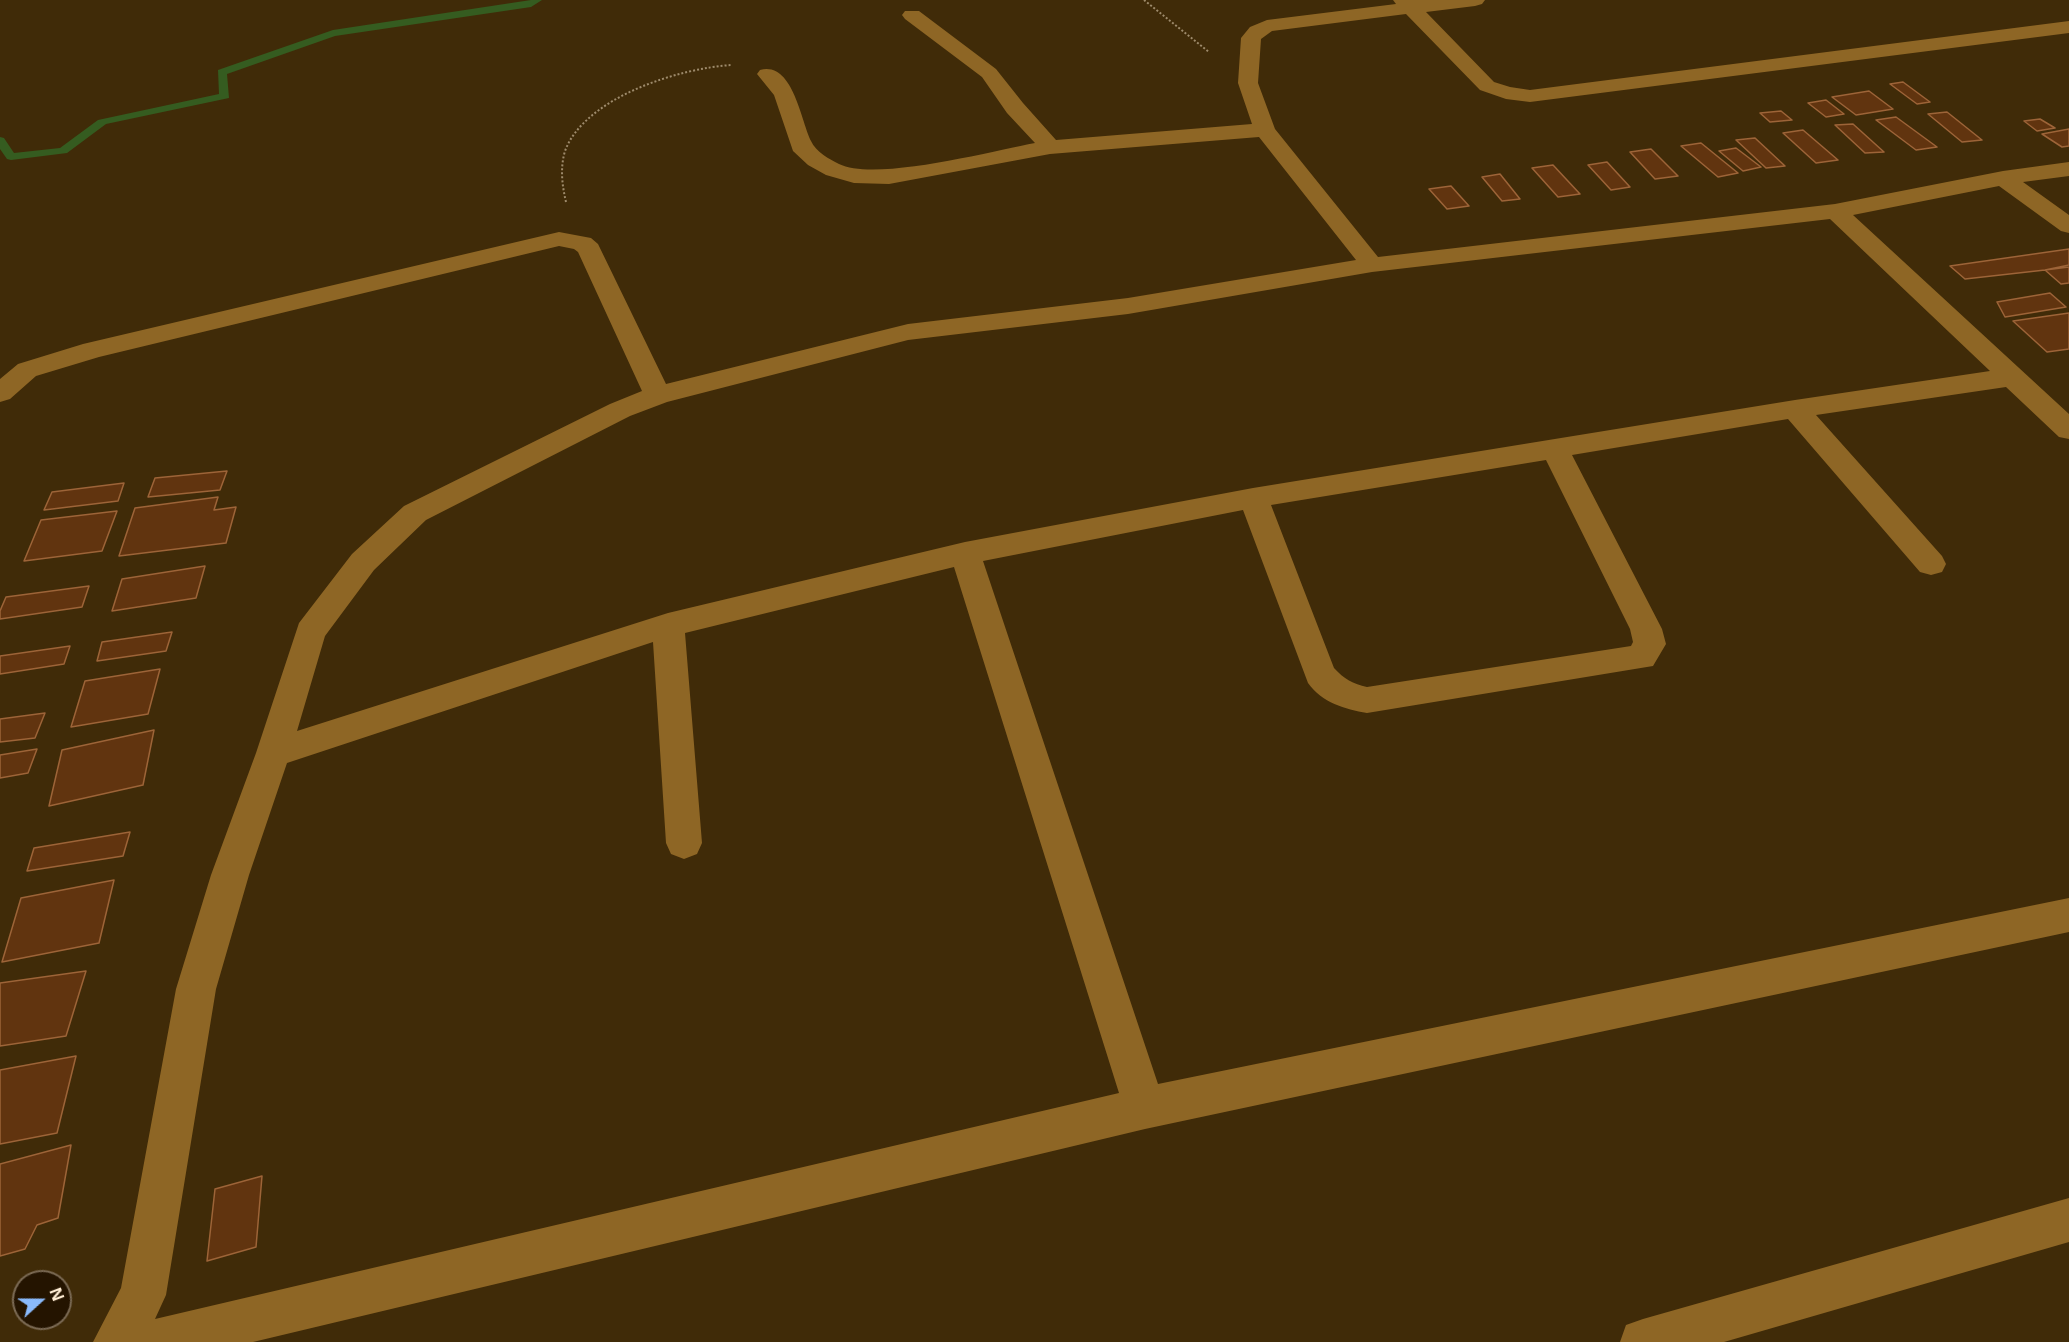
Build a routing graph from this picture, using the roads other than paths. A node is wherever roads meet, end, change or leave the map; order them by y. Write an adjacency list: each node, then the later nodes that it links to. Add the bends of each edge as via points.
1 (1475, 0): 2 (street)
2 (1407, 4): 4 (street, via 1487,86 1530,96); 6 (street, via 1267,26 1257,31 1251,38 1248,83)
3 (912, 15): 7 (street, via 989,73)
4 (2069, 27)
5 (766, 74): 7 (street, via 784,93 801,146 816,160 854,176 889,177)
6 (1265, 130): 7 (street); 12 (street)
7 (1050, 147)
8 (2069, 169): 9 (street)
9 (2003, 178): 10 (street); 11 (street)
10 (1835, 211): 12 (street); 13 (street)
11 (2069, 226)
12 (1372, 265): 15 (street, via 1128,306 908,332)
13 (2012, 377): 16 (street); 17 (street)
14 (0, 393): 15 (street, via 27,370 92,350 570,239 589,249)
15 (658, 395): 23 (street, via 620,410 415,513 363,562 310,632)
16 (1795, 409): 18 (street); 21 (street)
17 (2069, 430)
18 (1554, 448): 19 (street); 19 (street, via 1646,629 1650,644 1641,657 1367,700 1350,697 1335,690 1320,674)
19 (1253, 498): 20 (street)
20 (965, 553): 22 (street); 26 (street)
21 (1931, 564)
22 (668, 625): 23 (street); 24 (street)
23 (273, 753): 28 (street, via 230,875 196,989 143,1295)
24 (684, 843)
25 (2069, 915): 26 (street)
26 (1145, 1108): 29 (street)
27 (2069, 1220): 30 (street)
28 (116, 1342)
29 (155, 1342)
30 (1643, 1342)

